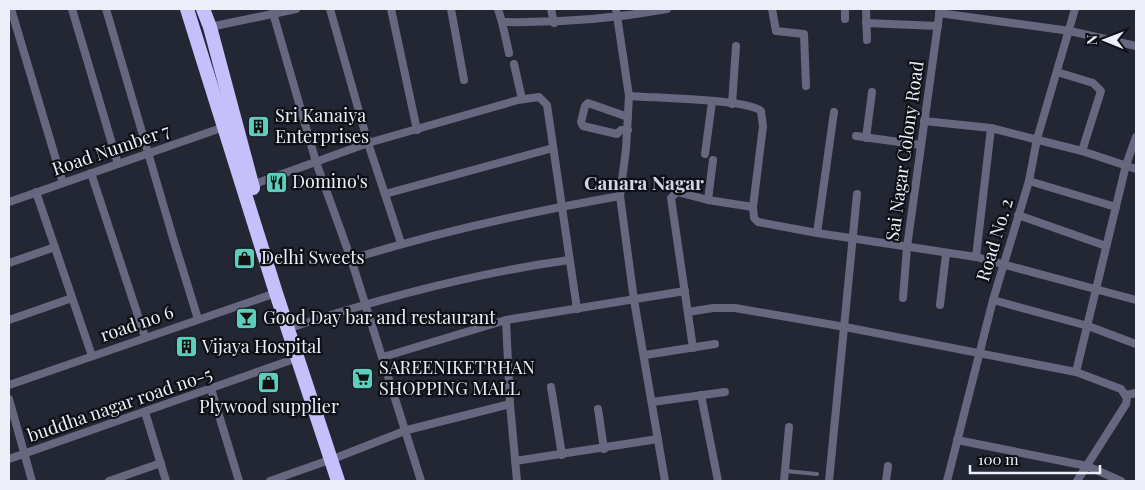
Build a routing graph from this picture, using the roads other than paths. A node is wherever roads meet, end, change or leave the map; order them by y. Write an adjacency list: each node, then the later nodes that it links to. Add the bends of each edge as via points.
1 (11, 9): 65 (street)
2 (72, 9): 60 (street)
3 (106, 9): 56 (street)
4 (187, 9): 44 (highway)
5 (202, 9): 26 (highway)
6 (296, 9): 19 (street)
7 (330, 9): 52 (street)
8 (391, 9): 46 (street)
9 (451, 9): 34 (street)
10 (498, 9): 22 (street)
11 (551, 9): 23 (street)
12 (616, 9): 20 (street)
13 (667, 9): 20 (street)
14 (772, 9): 35 (street, via 776,31 804,34)
15 (845, 9): 21 (street)
16 (866, 9): 24 (street)
17 (1075, 9): 27 (street, Road No. 2)
18 (939, 11): 25 (street, Sai Nagar Colony Road); 27 (street)
19 (273, 13): 26 (street); 59 (street)
20 (617, 18): 23 (street); 37 (street)
21 (845, 19)
22 (502, 22): 23 (street); 31 (street)
23 (554, 23)
24 (866, 23): 25 (street); 28 (street)
25 (938, 26): 43 (street, Sai Nagar Colony Road)
26 (210, 27): 66 (highway)
27 (1070, 31): 30 (street); 33 (street, Road No. 2)
28 (867, 40)
29 (736, 46): 40 (street)
30 (1136, 46)
31 (510, 53)
32 (514, 64): 38 (street)
33 (1057, 72): 51 (street, Road No. 2); 55 (street, via 1093,83 1100,91)
34 (464, 80)
35 (806, 86)
36 (872, 92): 50 (street)
37 (629, 96): 39 (street); 42 (street)
38 (522, 99): 46 (street); 54 (street, via 544,100)
39 (712, 102): 40 (street); 57 (street)
40 (732, 104): 75 (street, via 758,108 763,116)
41 (834, 112): 78 (street)
42 (628, 117): 47 (street); 47 (street, via 588,103 581,122 583,126 617,134)
43 (924, 121): 45 (street); 53 (street, Sai Nagar Colony Road)
44 (224, 127): 56 (street, Road Number 7); 92 (highway)
45 (991, 128): 51 (street); 85 (street)
46 (417, 130): 52 (street)
47 (628, 130): 71 (street)
48 (856, 136): 50 (street)
49 (1136, 137): 61 (street)
50 (866, 138): 53 (street)
51 (1037, 139): 55 (street); 64 (street, Road No. 2)
52 (368, 143): 59 (street); 69 (street)
53 (922, 145): 81 (street, Sai Nagar Colony Road)
54 (553, 148): 69 (street); 74 (street)
55 (1082, 151): 61 (street)
56 (149, 153): 60 (street, Road Number 7); 102 (street)
57 (705, 154)
58 (713, 160): 72 (street)
59 (316, 162): 66 (street); 86 (street)
60 (118, 164): 63 (street, Road Number 7)
61 (1126, 165): 62 (street); 76 (street)
62 (1136, 169)
63 (91, 173): 65 (street, Road Number 7); 108 (street)
64 (1028, 181): 76 (street); 77 (street, Road No. 2)
65 (63, 183): 68 (street, Road Number 7)
66 (252, 186): 105 (highway)
67 (9, 192): 73 (street)
68 (36, 192): 73 (street, Road Number 7); 83 (street)
69 (385, 194): 80 (street)
70 (858, 194): 79 (street)
71 (620, 196): 74 (street); 96 (street)
72 (708, 200): 75 (street); 91 (street, via 677,192 671,198)
73 (10, 201)
74 (562, 206): 80 (street); 87 (street)
75 (753, 207): 78 (street, via 755,220)
76 (1116, 207): 82 (street)
77 (1018, 215): 82 (street); 89 (street, Road No. 2)
78 (818, 233): 79 (street)
79 (852, 239): 81 (street); 107 (street)
80 (401, 243): 86 (street)
81 (907, 246): 84 (street); 95 (street, Sai Nagar Colony Road)
82 (1106, 246): 90 (street)
83 (55, 247): 88 (street); 94 (street)
84 (946, 254): 85 (street); 99 (street)
85 (976, 257): 89 (street)
86 (351, 259): 98 (street)
87 (569, 260): 98 (street, via 520,267); 100 (street)
88 (9, 263)
89 (1003, 266): 90 (street); 97 (street, Road No. 2)
90 (1096, 289): 93 (street); 106 (street)
91 (685, 291): 96 (street); 101 (street)
92 (276, 293): 102 (street, road no 6); 116 (highway)
93 (1136, 297)
94 (72, 298): 103 (street); 114 (street)
95 (903, 298)
96 (634, 300): 100 (street); 113 (street)
97 (993, 300): 106 (street); 112 (street, Road No. 2)
98 (365, 303): 105 (street); 115 (street)
99 (940, 305)
100 (577, 309): 104 (street)
101 (688, 312): 107 (street, via 735,308); 111 (street)
102 (198, 319): 108 (street, road no 6)
103 (9, 320)
104 (506, 320): 115 (street); 127 (street)
105 (296, 326): 137 (highway)
106 (1088, 326): 110 (street); 117 (street)
107 (845, 327): 112 (street); 157 (street)
108 (146, 338): 114 (street, road no 6)
109 (716, 344): 111 (street)
110 (1136, 344)
111 (693, 348): 113 (street)
112 (979, 353): 117 (street); 133 (street, Road No. 2)
113 (645, 355): 126 (street)
114 (92, 356): 118 (street, road no 6)
115 (383, 357): 131 (street)
116 (298, 358): 120 (street, buddha nagar road no-5); 137 (highway)
117 (1076, 372): 124 (street, via 1121,389)
118 (9, 385)
119 (552, 387): 136 (street)
120 (211, 389): 129 (street, buddha nagar road no-5); 148 (street)
121 (725, 392): 123 (street)
122 (1136, 393): 124 (street)
123 (701, 394): 126 (street); 155 (street)
124 (1126, 395): 142 (street, via 1121,415)
125 (9, 399): 135 (street)
126 (652, 402): 132 (street)
127 (510, 404): 131 (street); 139 (street)
128 (598, 409): 134 (street)
129 (145, 412): 135 (street, buddha nagar road no-5); 140 (street)
130 (789, 428): 143 (street)
131 (407, 430): 137 (street); 152 (street)
132 (658, 439): 134 (street); 154 (street)
133 (957, 440): 142 (street); 159 (street, Road No. 2)
134 (604, 449): 136 (street)
135 (24, 454): 138 (street, buddha nagar road no-5); 145 (street)
136 (562, 455): 139 (street)
137 (335, 458): 149 (street); 150 (highway); 151 (highway)
138 (9, 459)
139 (515, 461): 153 (street)
140 (161, 463): 146 (street); 147 (street)
141 (888, 466): 158 (street)
142 (1087, 466): 160 (street); 161 (street)
143 (785, 471): 144 (lane); 156 (street)
144 (817, 474)
145 (32, 481)
146 (110, 481)
147 (166, 481)
148 (239, 481)
149 (270, 481)
150 (338, 481)
151 (346, 481)
152 (421, 481)
153 (517, 481)
154 (665, 481)
155 (718, 481)
156 (784, 481)
157 (829, 481)
158 (887, 481)
159 (947, 481)
160 (1077, 481)
161 (1121, 481)

